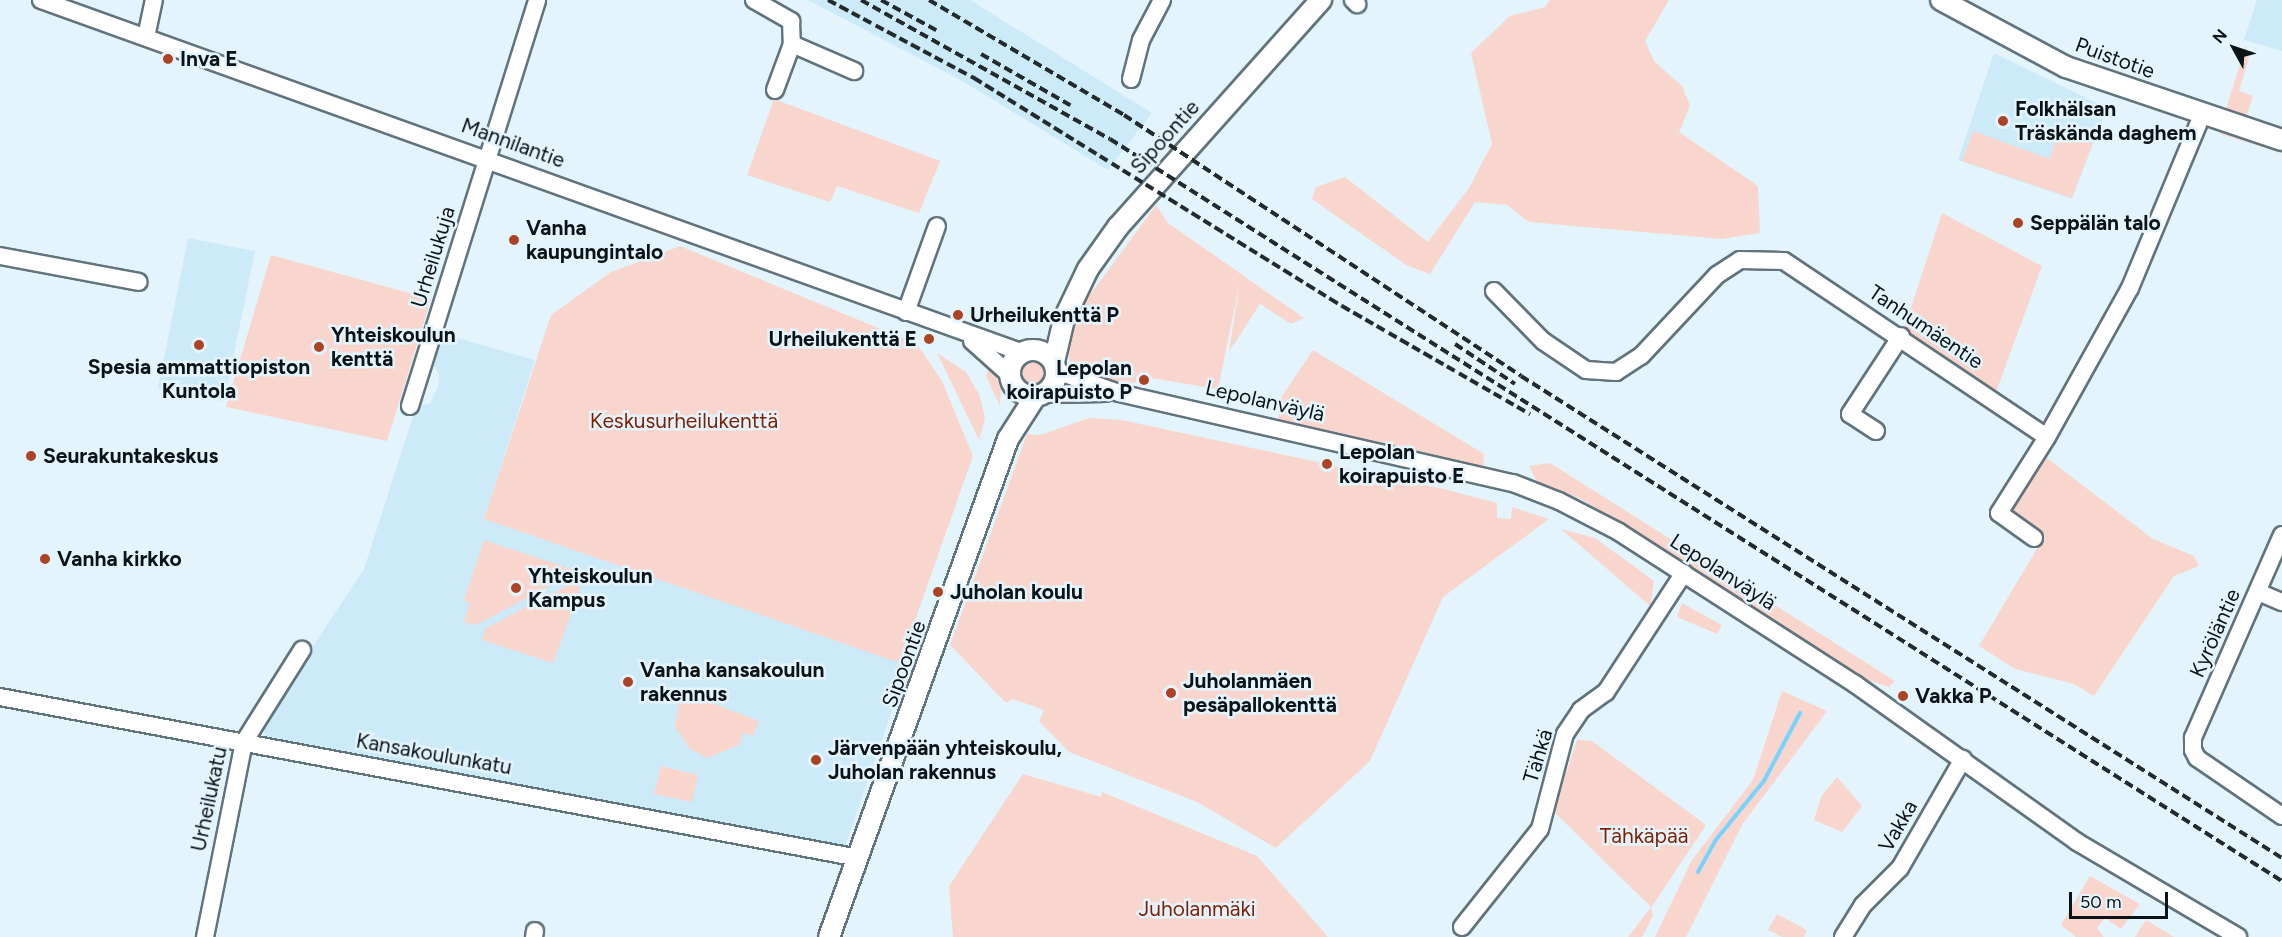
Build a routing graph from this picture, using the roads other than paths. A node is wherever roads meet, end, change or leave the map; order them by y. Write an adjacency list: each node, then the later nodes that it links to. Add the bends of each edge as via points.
1 (41, 0): 8 (street, Mannilantie)
2 (154, 0): 8 (street)
3 (537, 0): 15 (street)
4 (754, 0): 9 (street, via 791,21)
5 (1162, 0): 11 (street, via 1141,40)
6 (1321, 0): 21 (street, Sipoontie, via 1118,227 1088,269)
7 (1941, 0): 13 (street, Puistotie, via 2066,67)
8 (146, 37): 15 (street, Mannilantie)
9 (792, 44): 10 (street); 12 (street)
10 (854, 70)
11 (1131, 79)
12 (775, 90)
13 (2202, 115): 14 (street, Puistotie); 31 (street, via 2130,288)
14 (2282, 140)
15 (487, 156): 20 (street, Mannilantie); 29 (street, Urheilukuja)
16 (937, 226): 20 (street)
17 (0, 256): 18 (street)
18 (139, 282)
19 (1494, 291): 22 (street, Tanhumäentie, via 1543,341 1586,370 1616,372 1641,356 1717,274 1740,260 1756,257 1784,261)
20 (906, 312): 23 (street, Mannilantie)
21 (1064, 319): 24 (street, Sipoontie); 25 (street, Sipoontie)
22 (1901, 336): 30 (street, via 1850,414); 31 (street, Tanhumäentie)
23 (966, 337): 24 (street, Mannilantie); 26 (street, Mannilantie)
24 (1027, 351): 25 (street); 26 (street, Sipoontie)
25 (1055, 367): 27 (street, Lepolanväylä); 28 (street, Sipoontie)
26 (1012, 379): 28 (street); 32 (street, Sipoontie)
27 (1119, 393): 28 (street, Lepolanväylä); 35 (street, Lepolanväylä, via 1513,483 1596,519)
28 (1039, 395): 32 (street, Sipoontie)
29 (410, 406)
30 (1876, 431)
31 (2047, 437): 34 (street, via 1999,513)
32 (1008, 440): 43 (street, Sipoontie)
33 (2282, 536): 36 (street, Kyröläntie)
34 (2034, 538)
35 (1684, 573): 41 (street, Lepolanväylä); 44 (street, Tähkä, via 1606,692 1581,710 1565,734 1540,829)
36 (2258, 592): 37 (street); 42 (street, Kyröläntie, via 2193,738 2193,750 2197,758)
37 (2282, 602)
38 (302, 650): 40 (street, Urheilukatu)
39 (0, 697): 40 (street, Kansakoulunkatu)
40 (244, 742): 43 (street, Kansakoulunkatu); 45 (street, Urheilukatu)
41 (1963, 759): 47 (street, Vakka, via 1900,868 1857,912); 48 (street, Lepolanväylä, via 2077,842)
42 (2282, 816)
43 (859, 858): 46 (street, Sipoontie)
44 (1462, 927)
45 (205, 937)
46 (829, 937)
47 (1843, 937)
48 (2238, 937)

